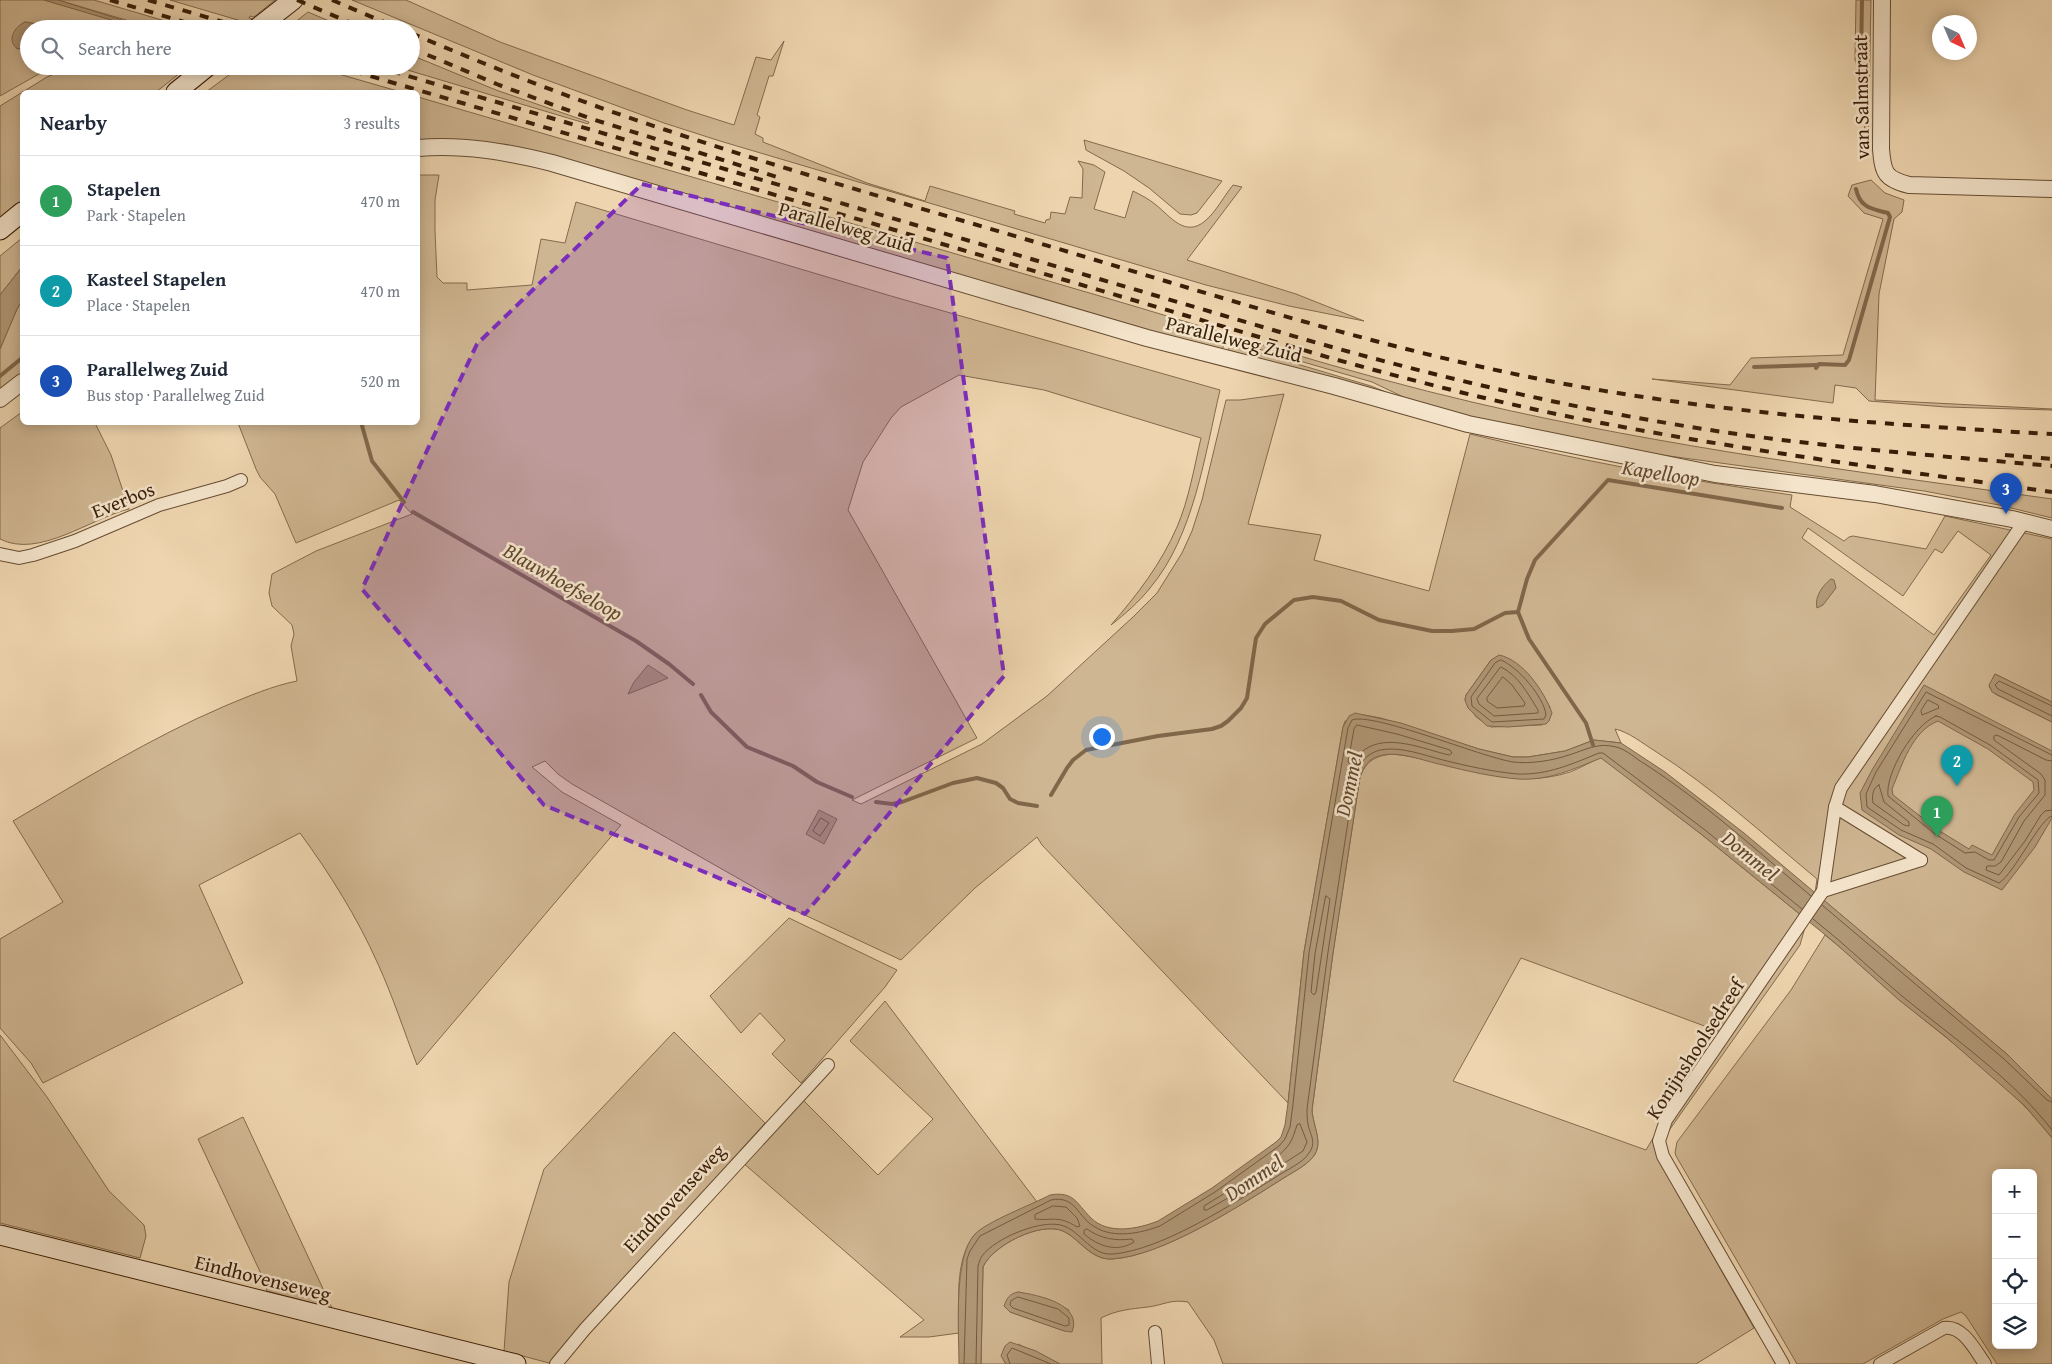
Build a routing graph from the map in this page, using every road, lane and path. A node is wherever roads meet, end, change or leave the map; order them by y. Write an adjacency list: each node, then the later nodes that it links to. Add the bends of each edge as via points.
1 (294, 0): 3 (main road)
2 (1882, 0): 7 (street, van Salmstraat, via 1881,149 1884,170 1889,177 1909,185)
3 (268, 20)
4 (197, 75): 5 (main road)
5 (178, 90)
6 (420, 148): 13 (street, Parallelweg Zuid, via 496,150 552,163 1147,338 1468,424 1715,474 1875,494)
7 (2052, 189)
8 (20, 214): 9 (main road)
9 (0, 230)
10 (20, 384): 11 (street)
11 (0, 399)
12 (241, 480): 15 (street, Everbos, via 160,505 75,541 20,558)
13 (2024, 522): 14 (street, Parallelweg Zuid); 16 (street, via 1841,788)
14 (2052, 529)
15 (0, 554)
16 (1835, 807): 17 (street); 17 (street, via 1921,860)
17 (1823, 891): 24 (street, Konijnshoolsedreef, via 1666,1120 1659,1141 1663,1156)
18 (828, 1065): 22 (street, Eindhovenseweg)
19 (0, 1235): 21 (main road, Eindhovenseweg)
20 (1155, 1332): 23 (street)
21 (516, 1364)
22 (556, 1364)
23 (1158, 1364)
24 (1783, 1364)
25 (1880, 1364): 26 (street, via 1951,1327 1961,1332)
26 (1985, 1364)

